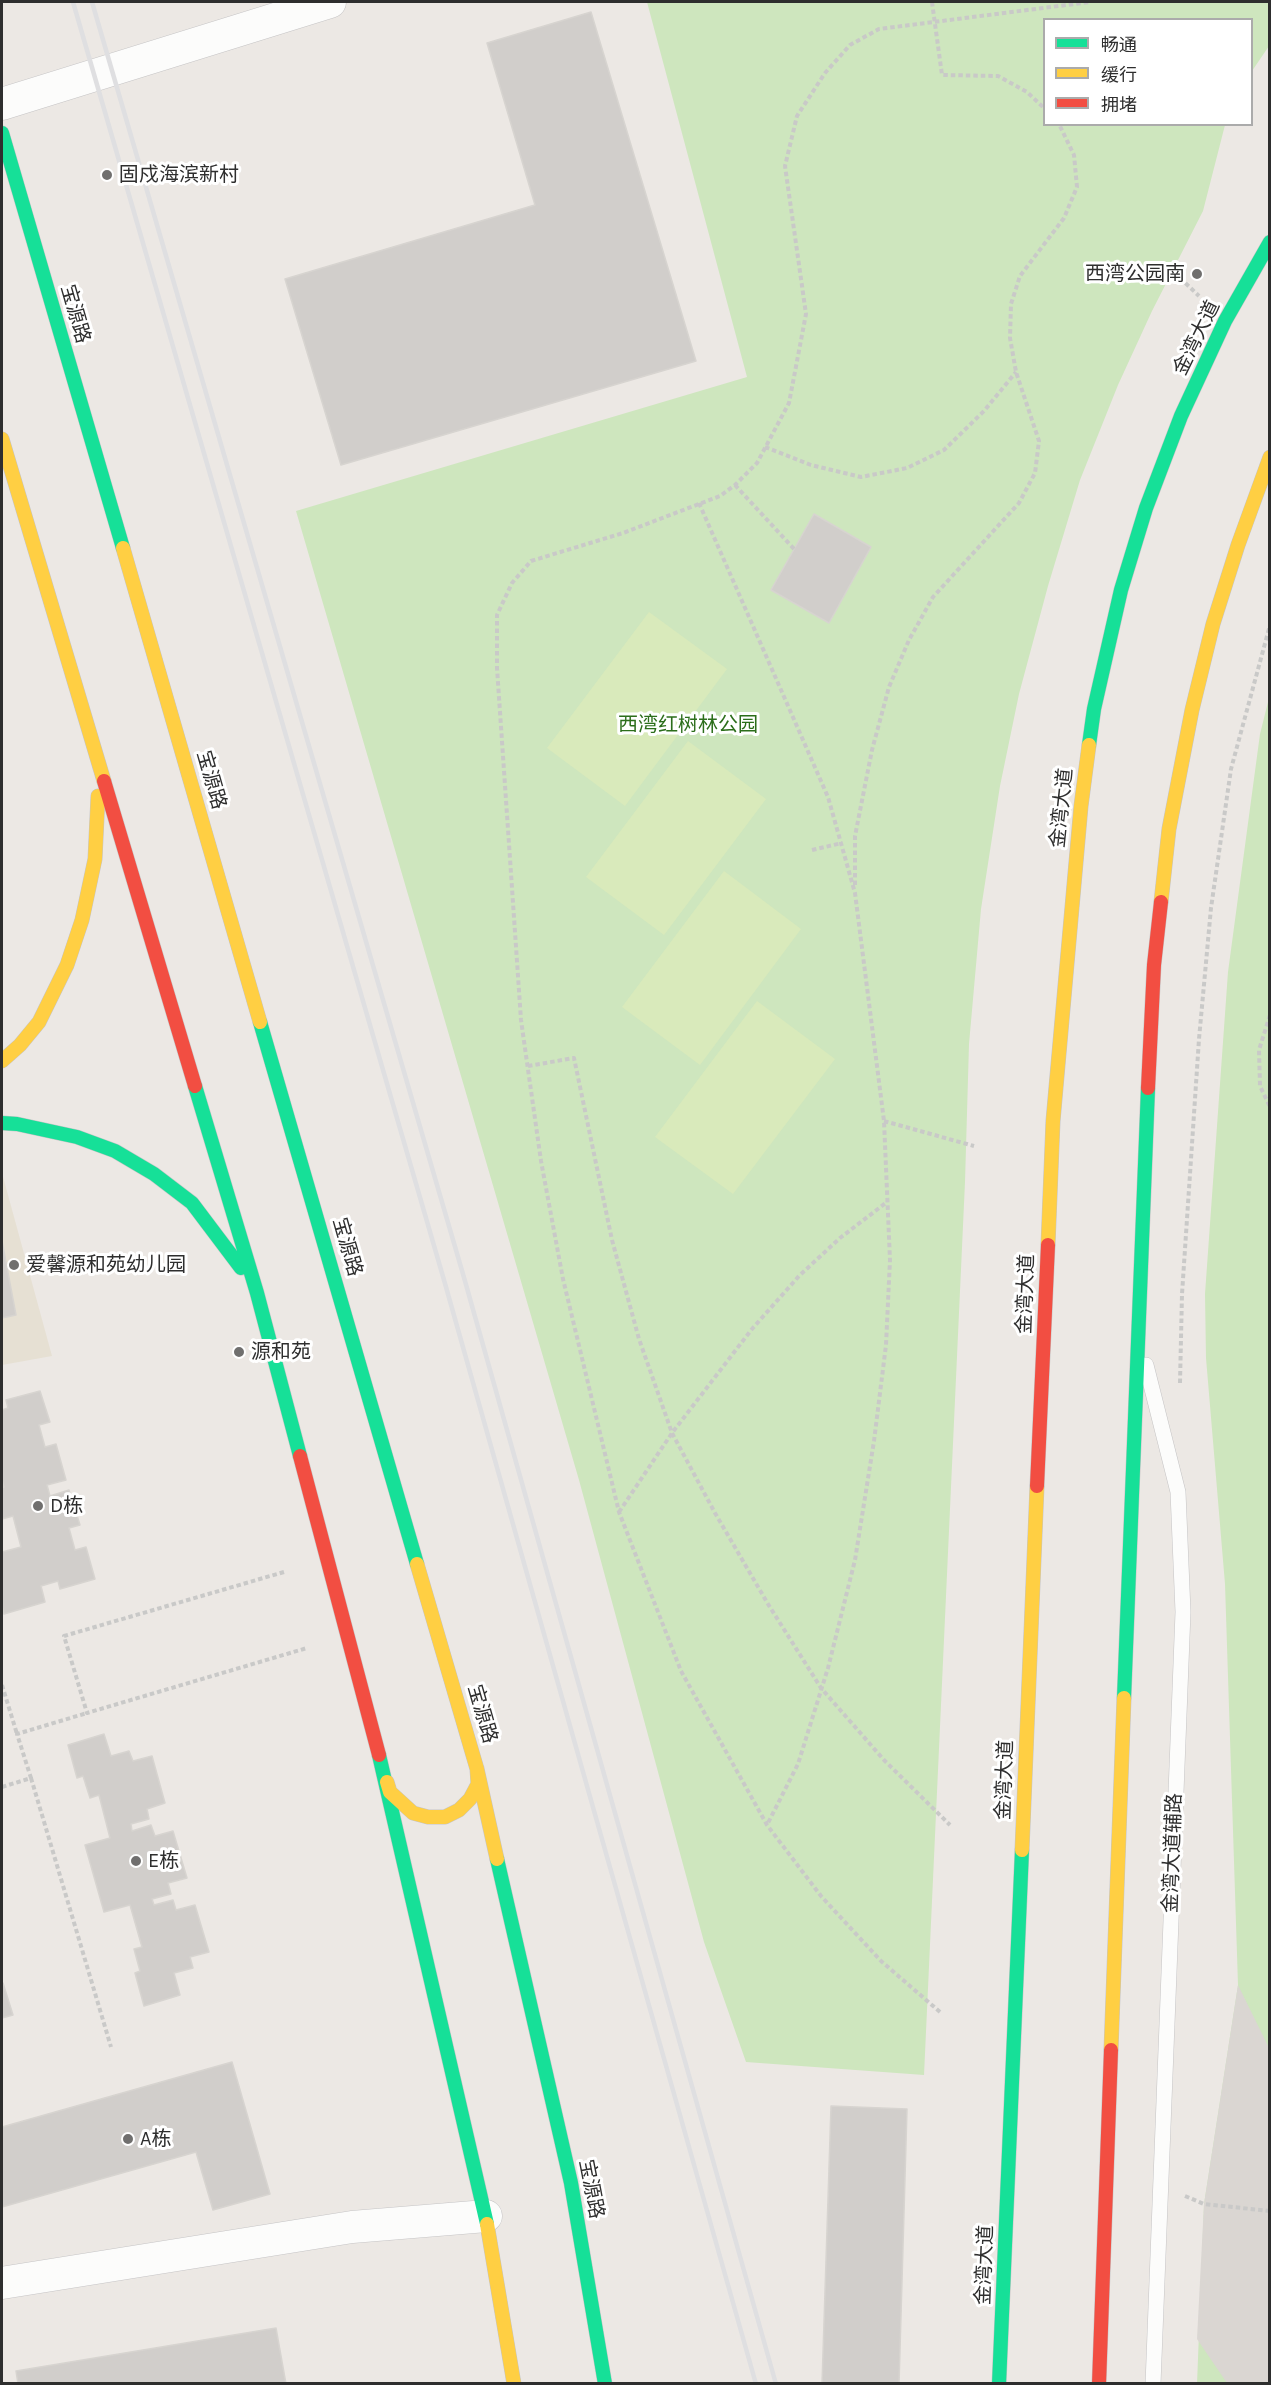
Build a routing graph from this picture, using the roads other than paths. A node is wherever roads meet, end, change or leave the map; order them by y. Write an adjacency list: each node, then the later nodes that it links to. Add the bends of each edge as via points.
1 (330, 2): 2 (street)
2 (2, 104)
3 (2, 134): 12 (main road, 宝源路)
4 (1269, 242): 18 (main road, 金湾大道, via 1225,321 1181,416 1146,508 1121,590 1094,709 1081,806 1053,1121)
5 (2, 438): 7 (main road)
6 (1269, 457): 11 (main road, via 1213,624 1169,829 1154,965)
7 (99, 770): 8 (main road, via 95,859 82,920 67,965 39,1022); 10 (main road)
8 (2, 1061)
9 (2, 1123): 10 (main road, via 77,1137 115,1151 154,1174 192,1203)
10 (257, 1293): 13 (main road)
11 (1137, 1327): 19 (main road); 20 (lane, 金湾大道辅路, via 1178,1492 1183,1612)
12 (477, 1769): 13 (main road, via 478,1784 470,1798 445,1817 413,1813 390,1792); 17 (main road, 宝源路, via 572,2183)
13 (384, 1775): 14 (main road)
14 (486, 2216): 15 (street, via 351,2227); 16 (main road)
15 (2, 2283)
16 (514, 2384)
17 (605, 2384)
18 (999, 2384)
19 (1099, 2384)
20 (1153, 2384)

